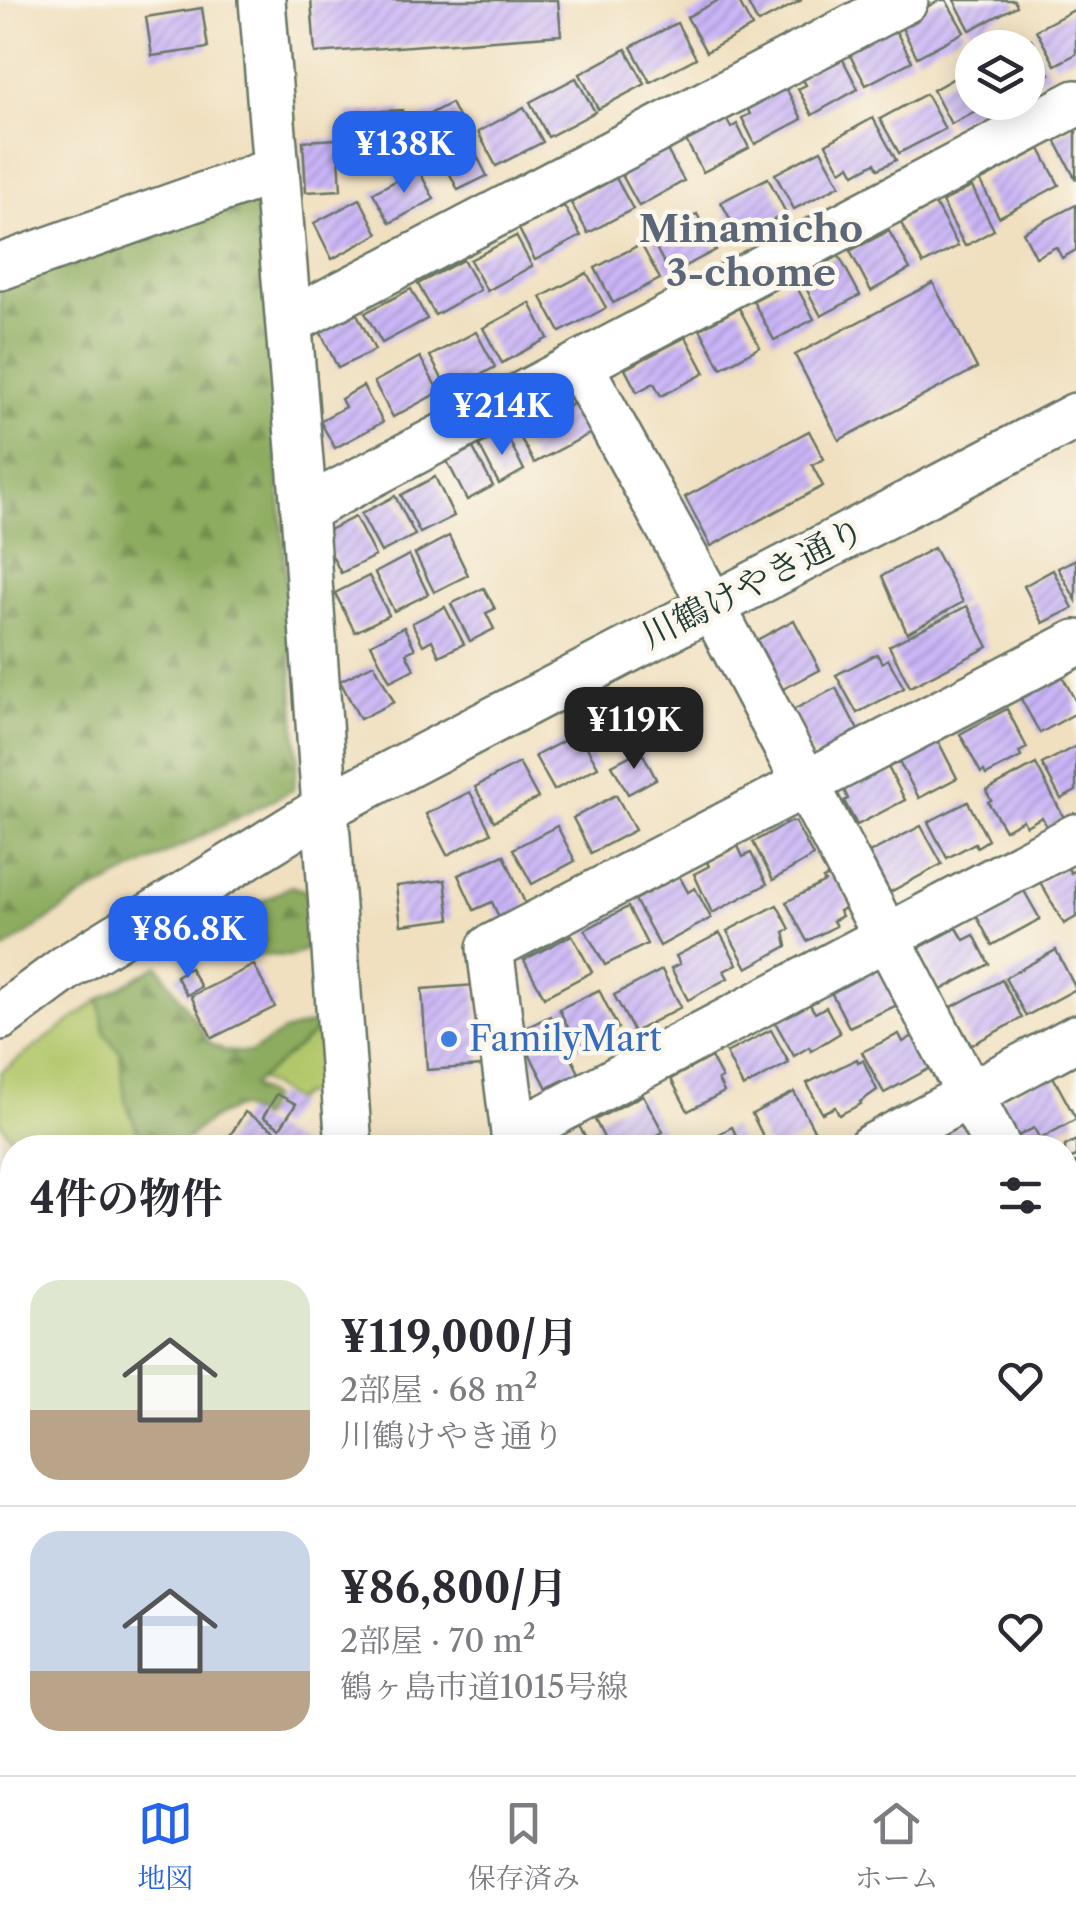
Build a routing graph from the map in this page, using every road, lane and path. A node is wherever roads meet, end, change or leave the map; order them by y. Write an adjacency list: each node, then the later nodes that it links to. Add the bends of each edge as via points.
1 (262, 0): 4 (street)
2 (905, 0): 6 (street)
3 (1076, 103): 7 (street)
4 (276, 170): 5 (street); 6 (street)
5 (0, 267)
6 (289, 322): 9 (street)
7 (580, 366): 9 (street); 10 (street)
8 (1076, 416): 10 (street, 川鶴けやき通り)
9 (304, 510): 13 (street)
10 (710, 604): 12 (street); 13 (street, 川鶴けやき通り)
11 (1076, 643): 12 (street)
12 (806, 786): 15 (street); 20 (street, via 490,948)
13 (324, 808): 16 (street, 川鶴けやき通り, via 66,968); 19 (street)
14 (1076, 837): 15 (street)
15 (888, 938): 18 (street); 21 (street)
16 (0, 1017)
17 (1076, 1038): 18 (street)
18 (970, 1096): 22 (street); 23 (street)
19 (348, 1135)
20 (514, 1135)
21 (526, 1135)
22 (895, 1135)
23 (991, 1135)

